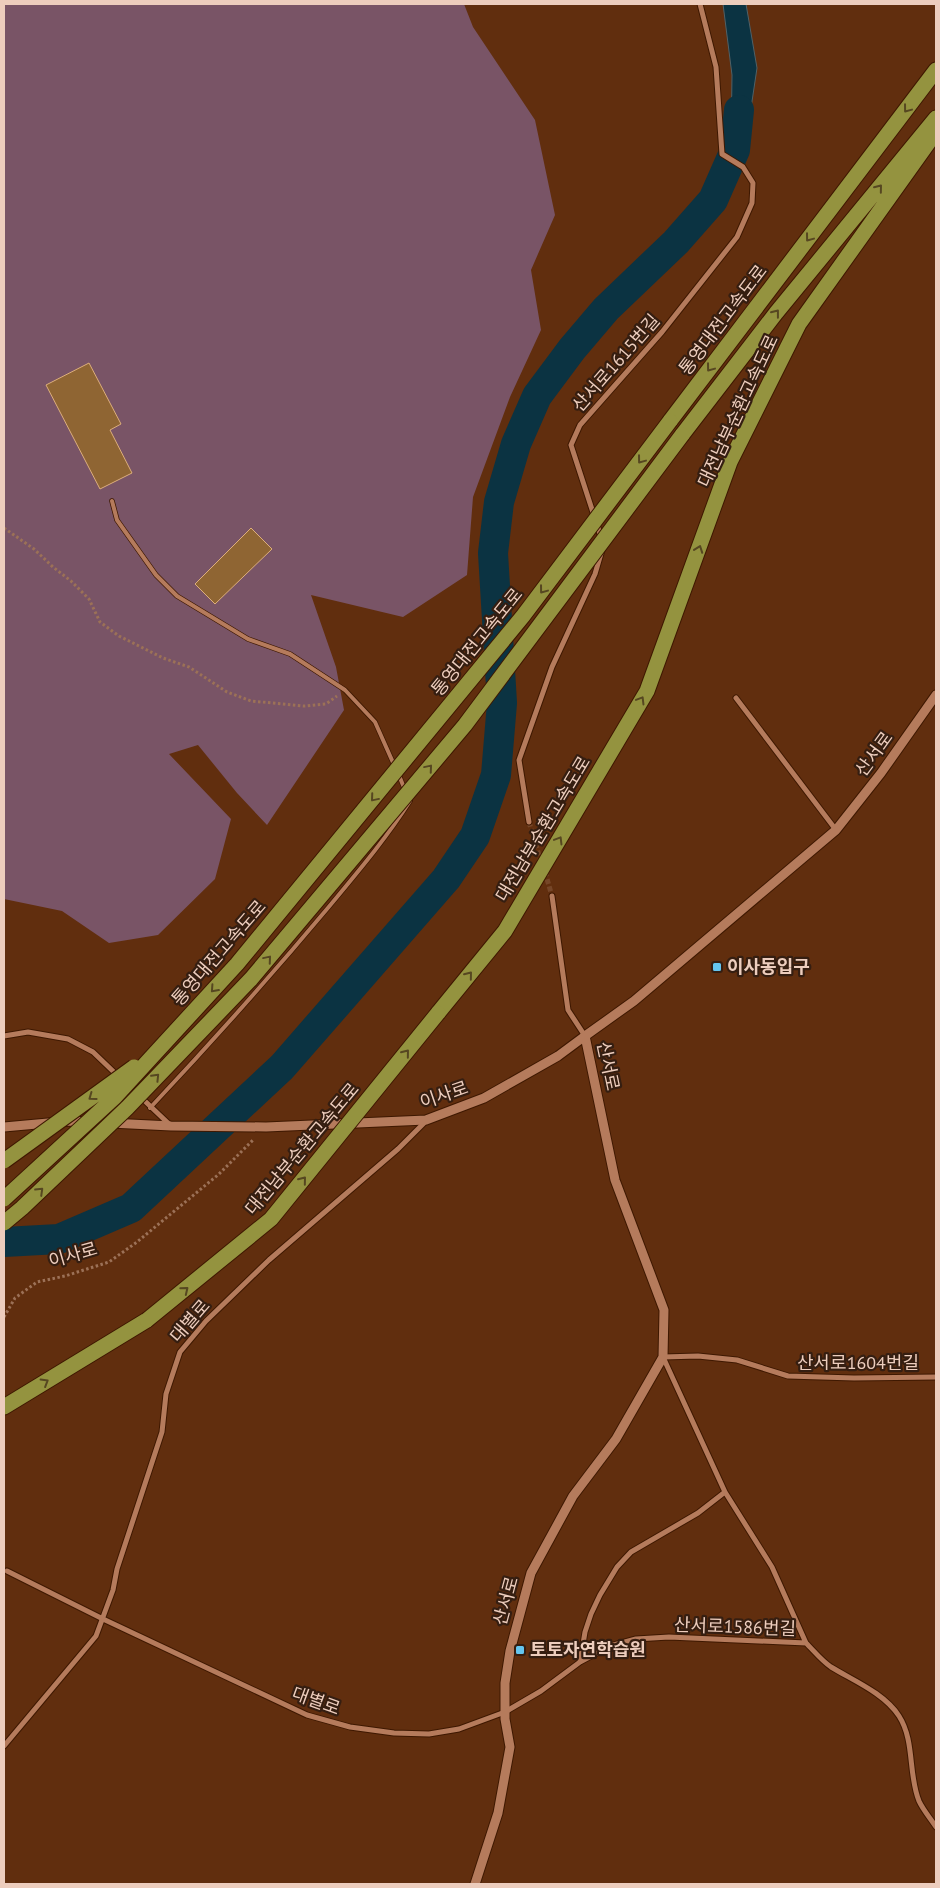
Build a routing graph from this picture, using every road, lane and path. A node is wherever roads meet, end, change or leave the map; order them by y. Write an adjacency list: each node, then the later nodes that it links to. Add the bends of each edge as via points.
1 (700, 4): 10 (street, 산서로1615번길, via 716,67 722,154 743,168 753,183 752,203 737,237 662,332 580,425 571,445 603,547 595,574 552,667 519,760)
2 (936, 70): 15 (highway, 통영대전고속도로, one-way to 15, bridge, via 524,616 237,964)
3 (936, 118): 23 (highway, 통영대전고속도로, one-way to 3, bridge, via 127,1108 257,971 464,725 776,313)
4 (936, 132): 27 (highway, 대전남부순환고속도로, one-way to 4, bridge, via 147,1320 271,1219 505,931 647,691 730,462 799,324)
5 (112, 501): 7 (lane, via 117,520 156,574 177,596 248,639 290,654)
6 (4, 528): 7 (path, via 71,581 89,599 100,622 119,636 189,667 227,692 251,701 304,706 326,704)
7 (345, 690): 16 (lane, via 375,722 410,801 380,844 274,974)
8 (936, 695): 11 (street, 산서로, via 881,774)
9 (736, 698): 11 (street)
10 (529, 822)
11 (836, 830): 14 (street, 산서로, via 634,1000)
12 (552, 896): 14 (street, via 568,1010)
13 (4, 1036): 16 (street, via 28,1032 68,1039 93,1052)
14 (585, 1036): 17 (street, 이사로, via 558,1056 484,1098); 25 (street, 산서로, via 615,1180 664,1310)
15 (160, 1048): 21 (highway, one-way to 21, bridge); 22 (highway, 통영대전고속도로, bridge, via 116,1097)
16 (150, 1108): 18 (street)
17 (426, 1120): 20 (street, 이사로); 30 (street, 대별로, via 398,1149 269,1260 206,1321 180,1352 166,1394 162,1432)
18 (175, 1126): 19 (street, via 70,1122); 20 (street, 이사로)
19 (4, 1127)
20 (266, 1127): 24 (path, 이사로, via 219,1174 137,1242 109,1262 37,1282 15,1298)
21 (4, 1161)
22 (4, 1199)
23 (4, 1224)
24 (4, 1317)
25 (663, 1357): 26 (street, 산서로1604번길, via 737,1360 788,1376); 28 (street, 산서로); 33 (street, 산서로, via 616,1439 573,1496 531,1573 510,1652)
26 (936, 1377)
27 (4, 1407)
28 (725, 1492): 31 (street, 산서로, via 772,1567); 32 (street, via 698,1513 631,1552 616,1567 585,1632)
29 (7, 1571): 30 (street)
30 (103, 1619): 33 (street, 대별로, via 307,1715 350,1727 429,1734 459,1729); 34 (street, 대별로, via 96,1636)
31 (806, 1643): 32 (street, 산서로1586번길, via 636,1639 610,1646); 35 (street, 산서로1586번길, via 829,1665 888,1703 900,1716 912,1755 920,1801)
32 (580, 1662): 33 (street, 산서로1586번길)
33 (505, 1712): 36 (street, 산서로, via 509,1756 498,1813)
34 (4, 1746)
35 (936, 1827)
36 (475, 1884)

